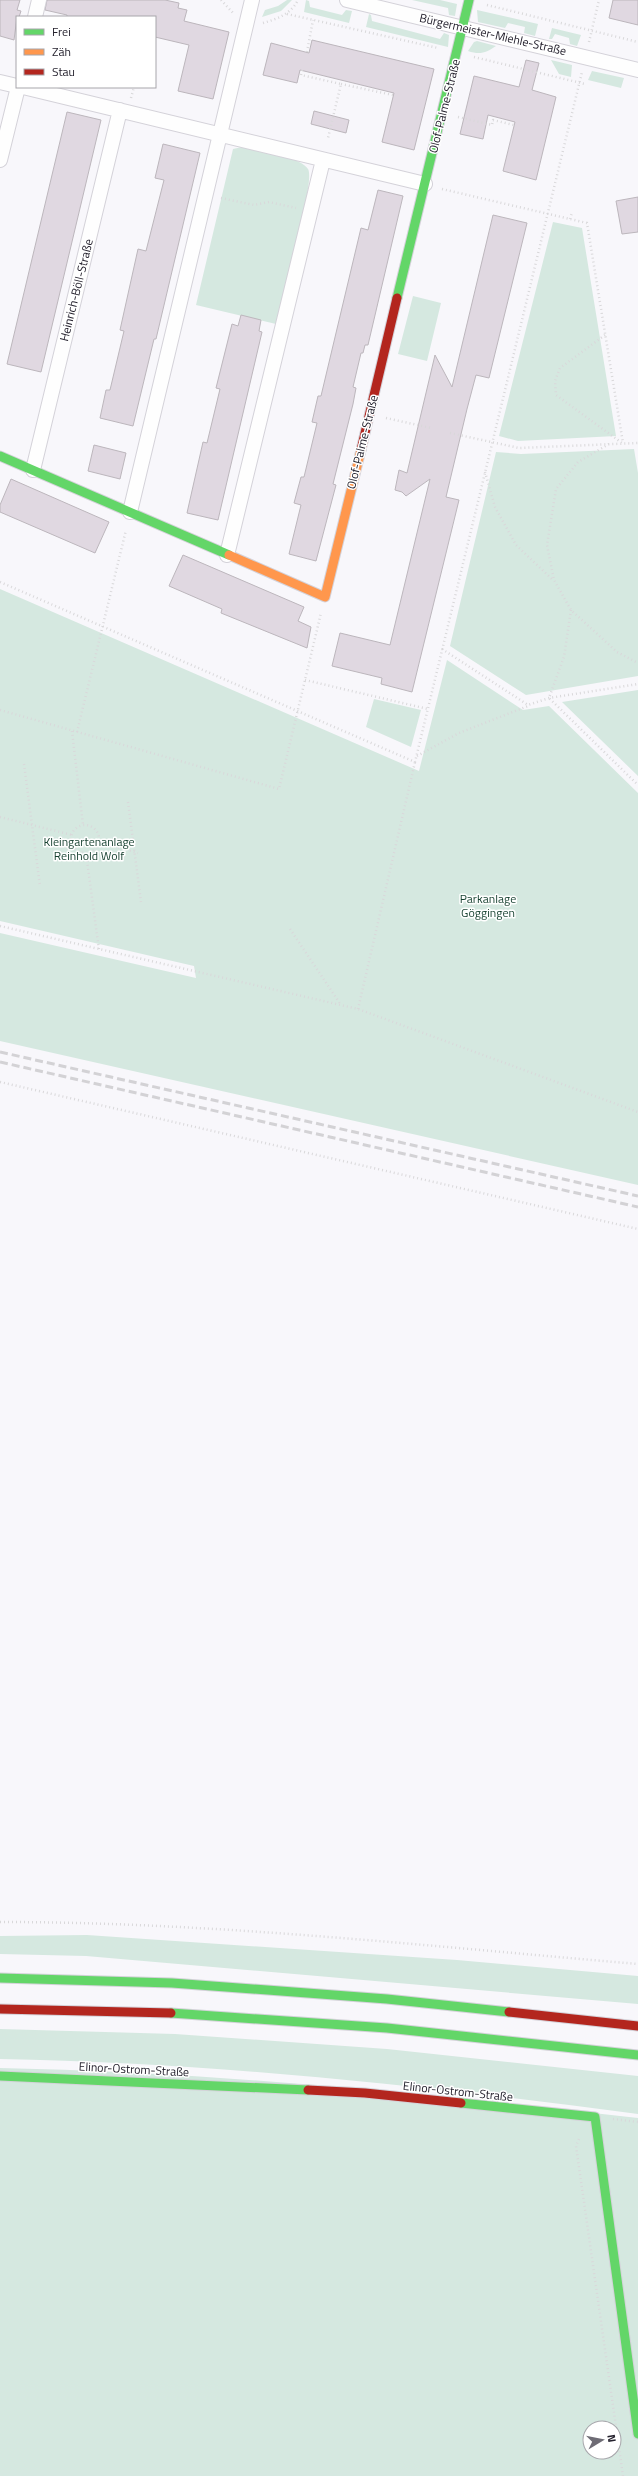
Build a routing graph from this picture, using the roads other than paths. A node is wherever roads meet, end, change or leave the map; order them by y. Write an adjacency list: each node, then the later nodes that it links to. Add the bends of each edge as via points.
1 (39, 0): 5 (street)
2 (252, 0): 13 (street)
3 (347, 0): 6 (street, Bürgermeister-Miehle-Straße)
4 (469, 0): 6 (main road, Olof-Palme-Straße)
5 (35, 16)
6 (463, 27): 7 (street, Bürgermeister-Miehle-Straße); 16 (main road, Olof-Palme-Straße)
7 (638, 70)
8 (0, 82): 9 (street)
9 (16, 86)
10 (17, 88): 14 (street)
11 (26, 88): 12 (street)
12 (120, 110): 13 (street); 18 (street, Heinrich-Böll-Straße)
13 (221, 135): 15 (street); 19 (street)
14 (0, 160)
15 (323, 160): 16 (street); 20 (street)
16 (425, 184): 20 (main road, Olof-Palme-Straße, via 325,597)
17 (0, 456): 18 (main road)
18 (33, 470): 19 (main road)
19 (130, 512): 20 (main road)
20 (228, 555)
21 (0, 1978): 23 (main road, via 172,1983 387,1999)
22 (0, 2008): 24 (main road, via 172,2013 379,2027)
23 (638, 2026)
24 (638, 2055)
25 (0, 2076): 26 (main road, Elinor-Ostrom-Straße, via 365,2093 594,2117)
26 (638, 2434)

